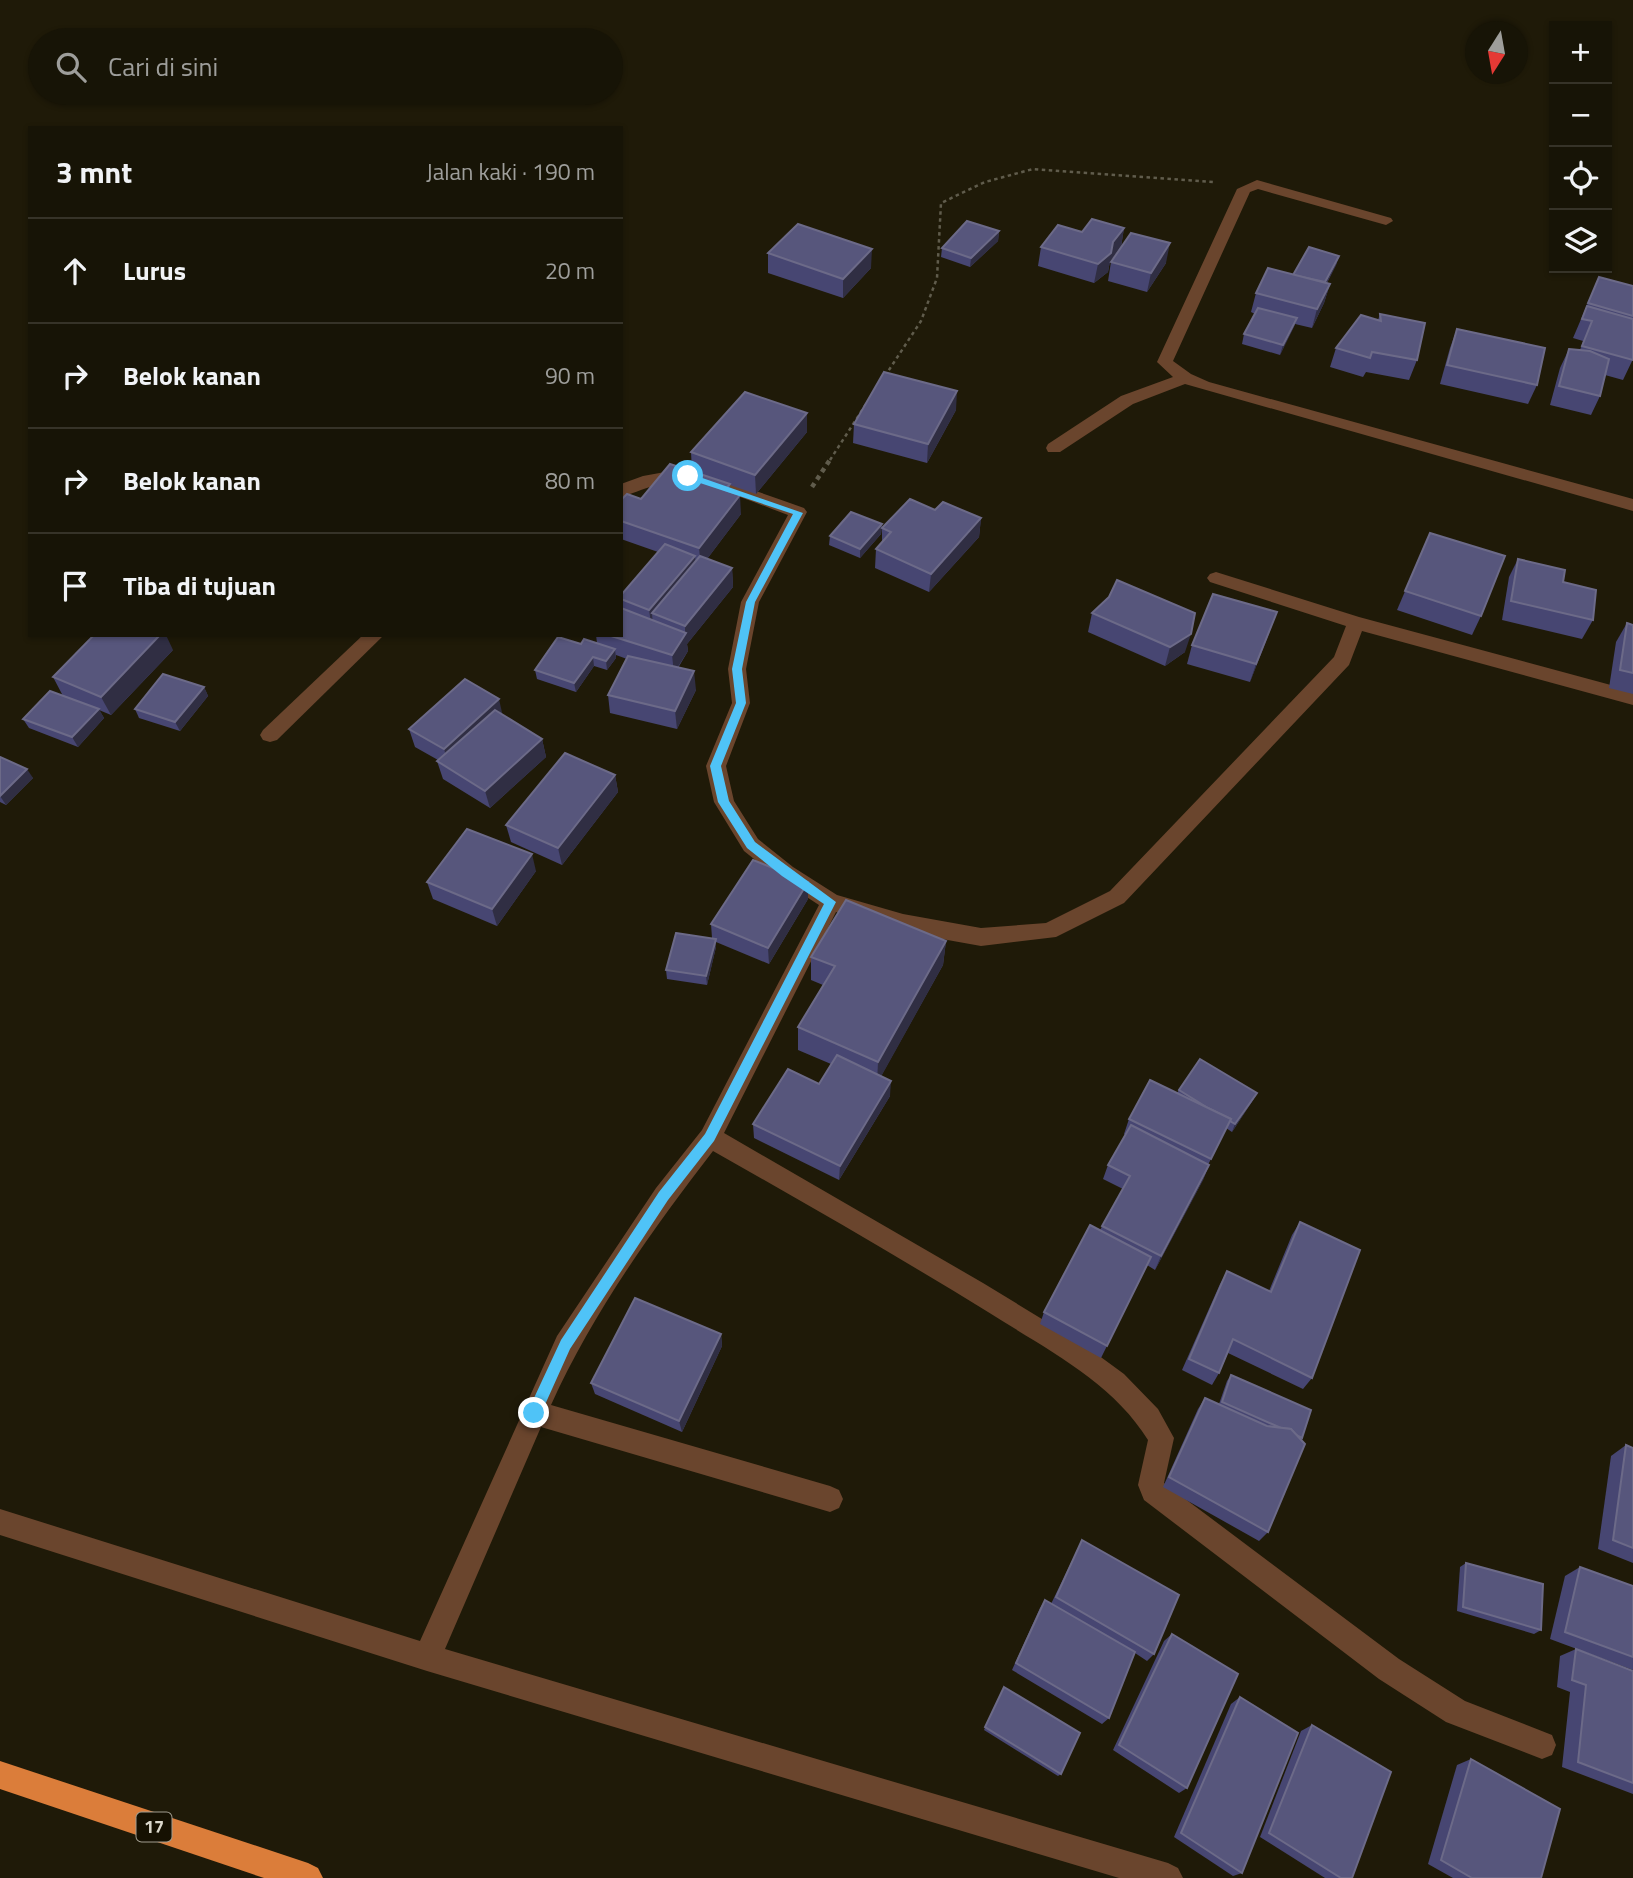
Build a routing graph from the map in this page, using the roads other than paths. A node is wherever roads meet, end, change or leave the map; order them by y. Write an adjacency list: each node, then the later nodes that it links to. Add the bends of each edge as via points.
1 (1385, 220): 2 (street, via 1257,184 1244,189 1165,362)
2 (1185, 378): 3 (street, via 1127,400); 5 (street)
3 (1054, 448)
4 (623, 490): 11 (street, via 660,477 688,476 798,513 750,602 737,669 741,703 716,766 723,802 751,845)
5 (1633, 505)
6 (1216, 578): 7 (street)
7 (1356, 623): 9 (street); 11 (street, via 1342,660 1117,897 1049,931 981,937 903,923)
8 (372, 637): 10 (street)
9 (1633, 698)
10 (270, 735)
11 (831, 902): 12 (street)
12 (710, 1138): 13 (street, via 664,1196 566,1344); 17 (street, via 919,1255 1091,1365 1147,1416 1161,1438 1153,1491 1388,1669 1456,1712)
13 (534, 1413): 14 (street); 16 (street)
14 (830, 1499)
15 (0, 1522): 16 (street)
16 (427, 1657): 20 (street)
17 (1542, 1745)
18 (0, 1775): 19 (highway, 17)
19 (307, 1878)
20 (1168, 1878)

